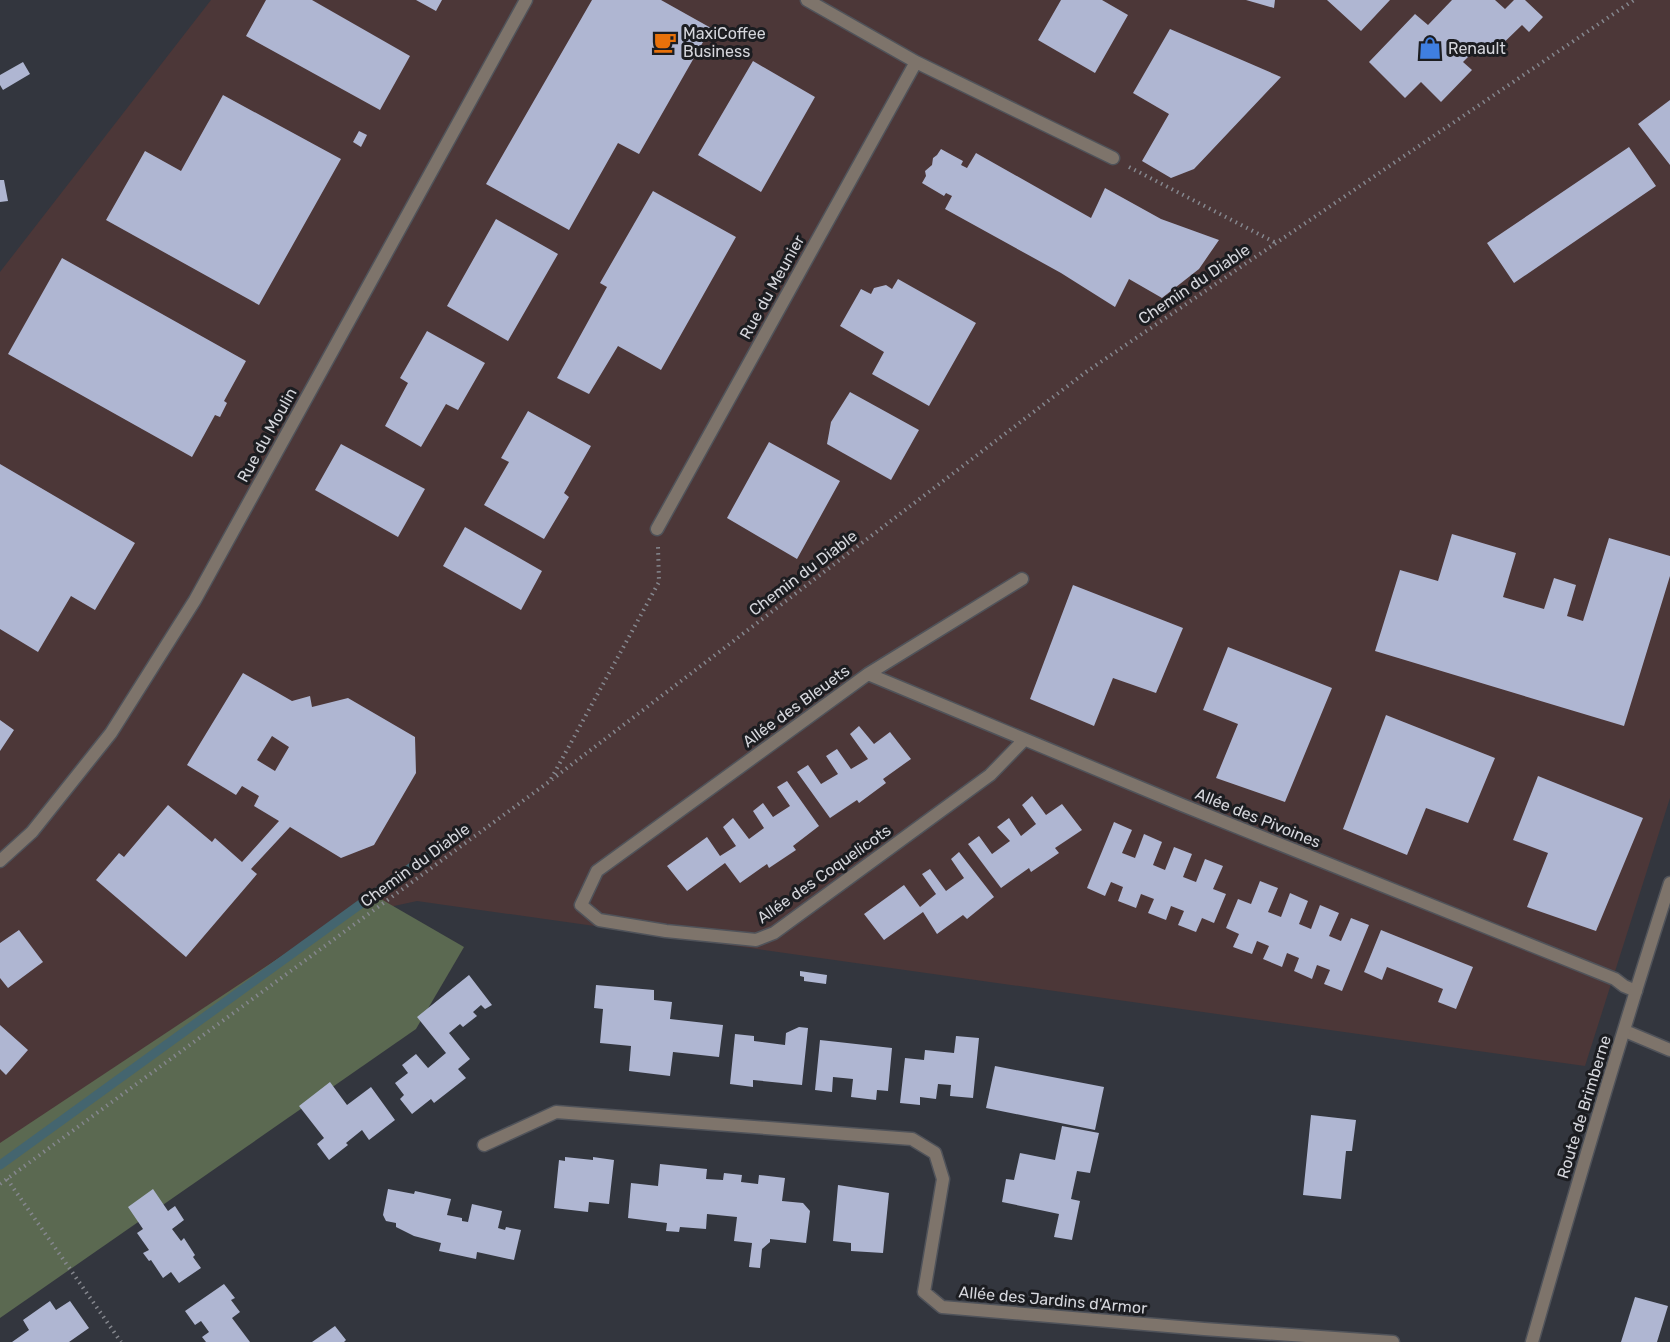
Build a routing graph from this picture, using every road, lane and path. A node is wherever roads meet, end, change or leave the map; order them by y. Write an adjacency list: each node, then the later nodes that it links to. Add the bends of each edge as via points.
1 (526, 0): 12 (street, Rue du Moulin, via 195,600 111,733 32,832)
2 (807, 0): 4 (street)
3 (1634, 0): 6 (path, Chemin du Diable)
4 (916, 62): 5 (street); 7 (street, Rue du Meunier)
5 (1113, 158): 6 (path)
6 (1276, 243): 11 (path, Chemin du Diable, via 1086,372)
7 (657, 529): 11 (path, via 659,582)
8 (1022, 579): 9 (street, Allée des Bleuets)
9 (868, 674): 10 (street, Allée des Pivoines); 13 (street, Allée des Bleuets)
10 (1024, 740): 13 (street, Allée des Coquelicots, via 990,775 774,933 756,940 599,920 581,905); 15 (street, Allée des Pivoines, via 1615,979)
11 (550, 781): 19 (path, Chemin du Diable)
12 (0, 861)
13 (597, 871)
14 (1670, 883): 15 (street, Route de Brimberne)
15 (1636, 991): 16 (street, Route de Brimberne)
16 (1624, 1031): 17 (street); 23 (street, Route de Brimberne)
17 (1670, 1050)
18 (484, 1145): 22 (street, Allée des Jardins d'Armor, via 556,1112 912,1139 935,1153 944,1179 924,1292 942,1307)
19 (7, 1179): 20 (path, Chemin du Diable); 21 (path)
20 (0, 1184)
21 (120, 1342)
22 (1393, 1342)
23 (1532, 1342)

